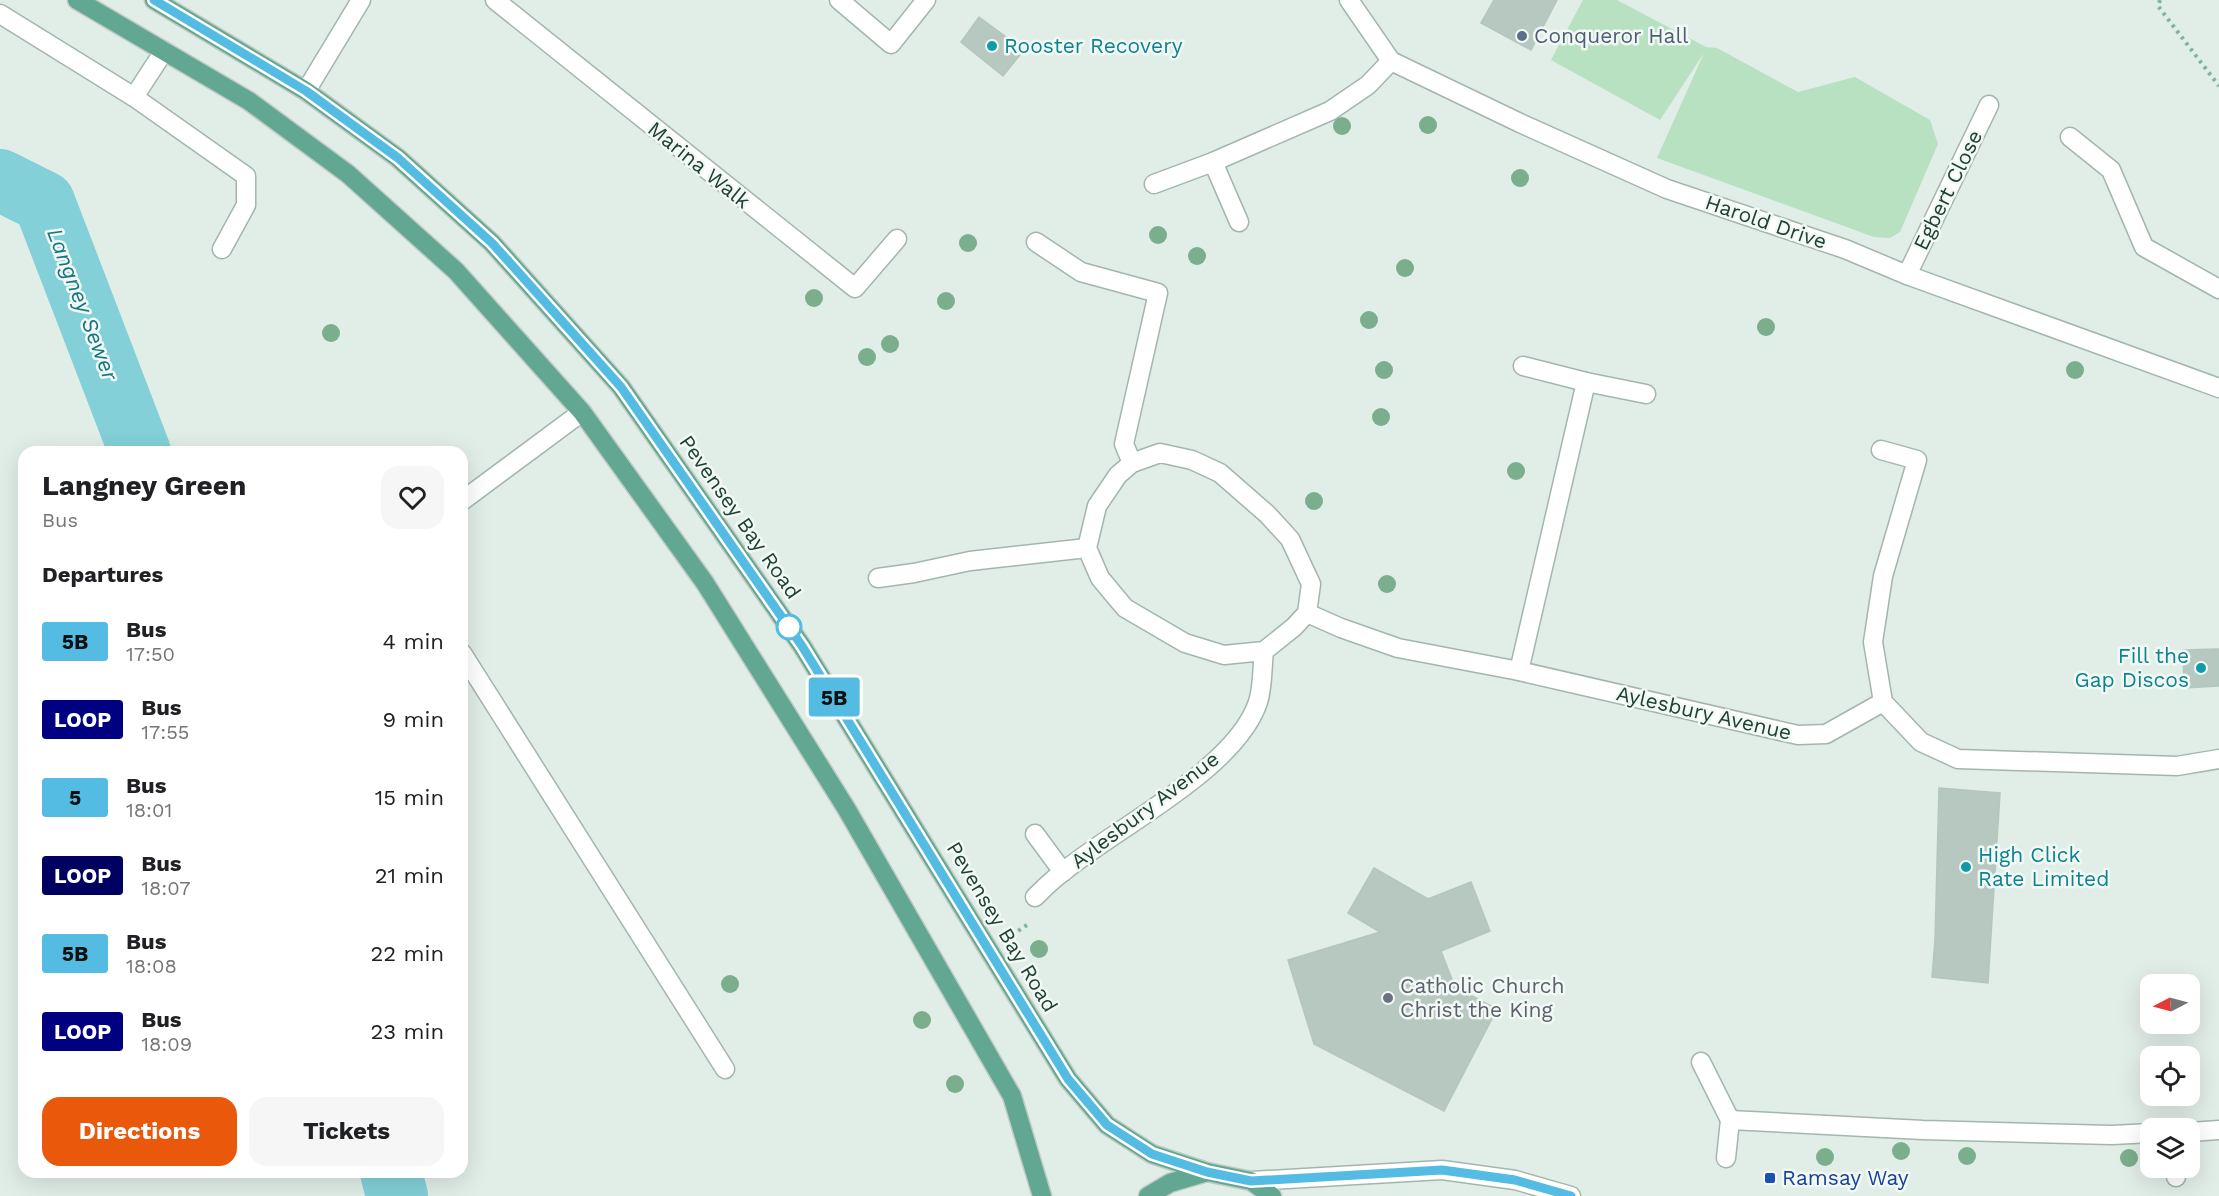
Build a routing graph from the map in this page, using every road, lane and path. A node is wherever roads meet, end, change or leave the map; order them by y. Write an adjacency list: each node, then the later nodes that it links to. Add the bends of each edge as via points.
1 (77, 0): 10 (main road)
2 (154, 0): 13 (main road, Pevensey Bay Road)
3 (361, 0): 13 (street)
4 (495, 0): 20 (street, Marina Walk, via 855,288)
5 (839, 0): 8 (street, via 891,44)
6 (1349, 0): 11 (street, Harold Drive)
7 (2160, 0): 12 (path, via 2158,6)
8 (925, 1)
9 (0, 14): 14 (street)
10 (164, 51): 14 (street); 29 (main road, via 249,100 348,174 456,271)
11 (1392, 61): 17 (street, via 1368,85 1330,111); 23 (street, Harold Drive, via 1667,189 1845,249)
12 (2219, 86)
13 (306, 91): 51 (main road, Pevensey Bay Road, via 398,158 492,243 621,387 802,646 1068,1079 1107,1125 1152,1154)
14 (134, 97): 22 (street, via 246,177 246,205)
15 (1989, 105): 23 (street, Egbert Close)
16 (2070, 137): 24 (street, via 2110,170 2144,247)
17 (1213, 162): 18 (street); 19 (street)
18 (1154, 184)
19 (1239, 222)
20 (897, 239)
21 (1036, 242): 31 (street, via 1081,272 1158,293 1124,444)
22 (222, 249)
23 (1907, 275): 27 (street, Harold Drive)
24 (2219, 289)
25 (1523, 366): 26 (street)
26 (1586, 382): 28 (street); 38 (street)
27 (2219, 388)
28 (1646, 394)
29 (582, 412): 32 (street); 53 (main road, via 705,583 846,808 1012,1096)
30 (1881, 450): 39 (street, via 1917,460 1883,576 1874,642)
31 (1132, 463): 33 (street, via 1118,475 1097,506); 35 (street, via 1160,453 1192,460 1220,473 1290,539 1311,584)
32 (468, 497)
33 (1088, 548): 34 (street, via 970,561); 36 (street, via 1100,578 1125,608 1185,643 1224,655)
34 (878, 578)
35 (1307, 613): 36 (street); 38 (street, Aylesbury Avenue, via 1398,648)
36 (1264, 651): 42 (street, Aylesbury Avenue, via 1259,701 1243,733 1212,764 1167,799)
37 (468, 662): 45 (street)
38 (1520, 671): 39 (street, Aylesbury Avenue, via 1798,735 1826,734)
39 (1883, 702): 40 (street, via 1921,742 1958,759 2177,766)
40 (2219, 759)
41 (1035, 834): 42 (street, Aylesbury Avenue)
42 (1063, 872): 43 (street, Aylesbury Avenue)
43 (1035, 897)
44 (1701, 1062): 46 (street)
45 (725, 1069)
46 (1730, 1120): 49 (street, via 1923,1130); 50 (street)
47 (2219, 1130): 48 (street)
48 (2200, 1131)
49 (2140, 1134)
50 (1726, 1158)
51 (1207, 1172): 52 (main road, Pevensey Bay Road); 54 (main road, via 1170,1182)
52 (1251, 1181): 55 (main road); 56 (street, via 1442,1170 1515,1180)
53 (1042, 1196)
54 (1148, 1196)
55 (1272, 1196)
56 (1571, 1196)

